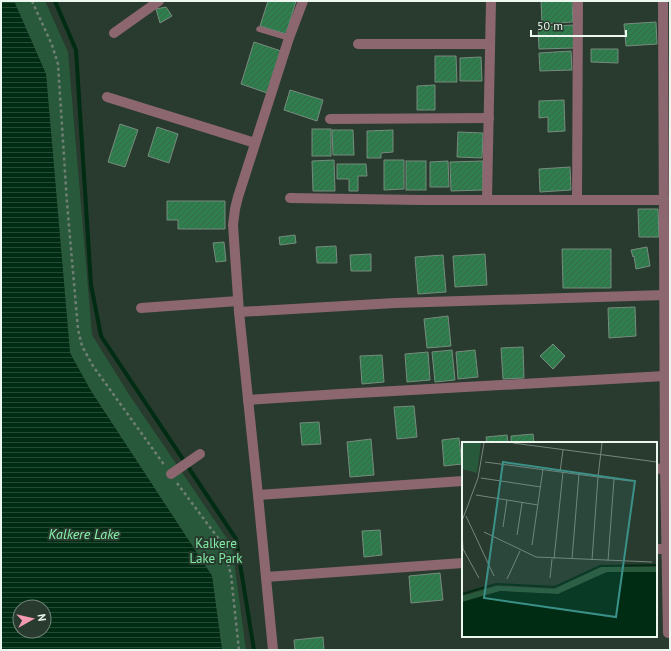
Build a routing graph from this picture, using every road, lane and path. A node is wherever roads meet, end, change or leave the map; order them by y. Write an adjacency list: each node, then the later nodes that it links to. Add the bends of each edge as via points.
1 (32, 1): 29 (path, via 58,64 77,321 82,346 93,366)
2 (159, 1): 8 (street)
3 (303, 1): 9 (street)
4 (491, 1): 11 (street)
5 (578, 1): 18 (street)
6 (663, 1): 19 (street)
7 (259, 29): 9 (lane)
8 (114, 33)
9 (289, 38): 15 (street)
10 (358, 44): 11 (street)
11 (490, 44): 13 (street)
12 (107, 97): 15 (street)
13 (489, 118): 14 (street); 17 (street)
14 (330, 119)
15 (255, 143): 22 (street, via 235,209 233,225)
16 (290, 198): 17 (street)
17 (487, 200): 18 (street)
18 (577, 200): 19 (street)
19 (664, 200): 20 (street)
20 (667, 282): 21 (street)
21 (665, 295): 24 (street, via 394,303); 25 (street)
22 (238, 301): 23 (street); 24 (street)
23 (141, 308)
24 (239, 312): 26 (street)
25 (665, 376): 26 (street); 28 (street)
26 (248, 400): 31 (street)
27 (196, 457): 29 (street)
28 (664, 468): 32 (street)
29 (171, 474): 37 (path, via 218,538 225,552 231,575)
30 (462, 481): 31 (street)
31 (258, 495): 35 (street)
32 (667, 549): 33 (street); 36 (street)
33 (657, 550)
34 (462, 563): 35 (street)
35 (266, 577): 38 (street)
36 (668, 633)
37 (239, 650)
38 (273, 650)

